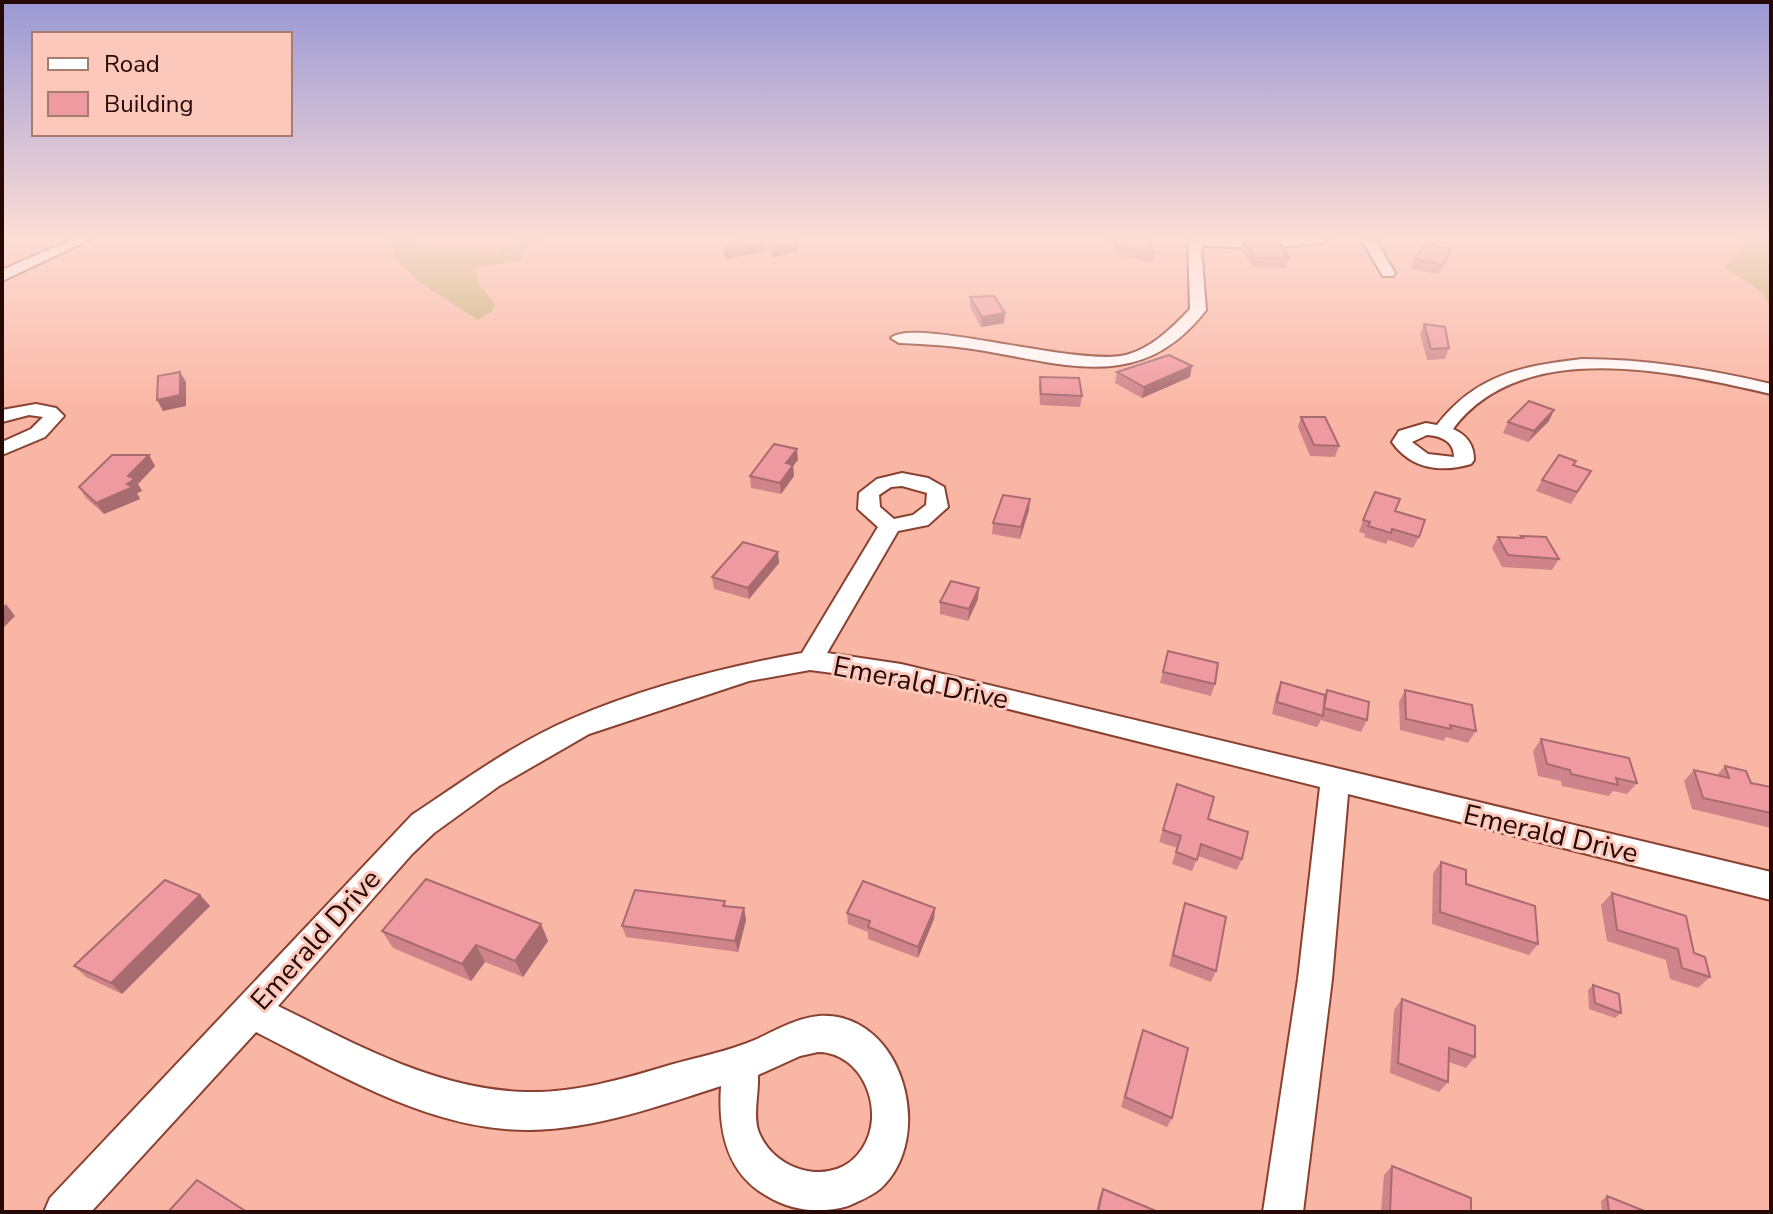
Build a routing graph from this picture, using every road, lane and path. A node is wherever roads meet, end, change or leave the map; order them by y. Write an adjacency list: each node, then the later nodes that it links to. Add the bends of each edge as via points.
1 (1197, 296): 2 (street, via 1198,310 1151,351 1125,359 1091,363 965,342)
2 (899, 338)
3 (1771, 389): 5 (street, via 1651,367 1551,368 1478,393)
4 (2, 416): 6 (street, via 37,409 55,416 38,433)
5 (1443, 430)
6 (2, 449)
7 (890, 526): 8 (street)
8 (810, 661): 9 (street, Emerald Drive, via 901,673); 11 (street, Emerald Drive, via 737,675 613,714 550,742 489,778 401,845)
9 (1335, 781): 10 (street, Emerald Drive); 14 (street)
10 (1771, 886)
11 (251, 1011): 12 (street, via 403,1082 503,1110 577,1107); 13 (street, Emerald Drive)
12 (738, 1063): 12 (street, via 817,1034 847,1038 862,1048 882,1074 891,1108 875,1162 857,1182 832,1191 801,1191 774,1182 760,1169 739,1132)
13 (64, 1212)
14 (1283, 1212)

